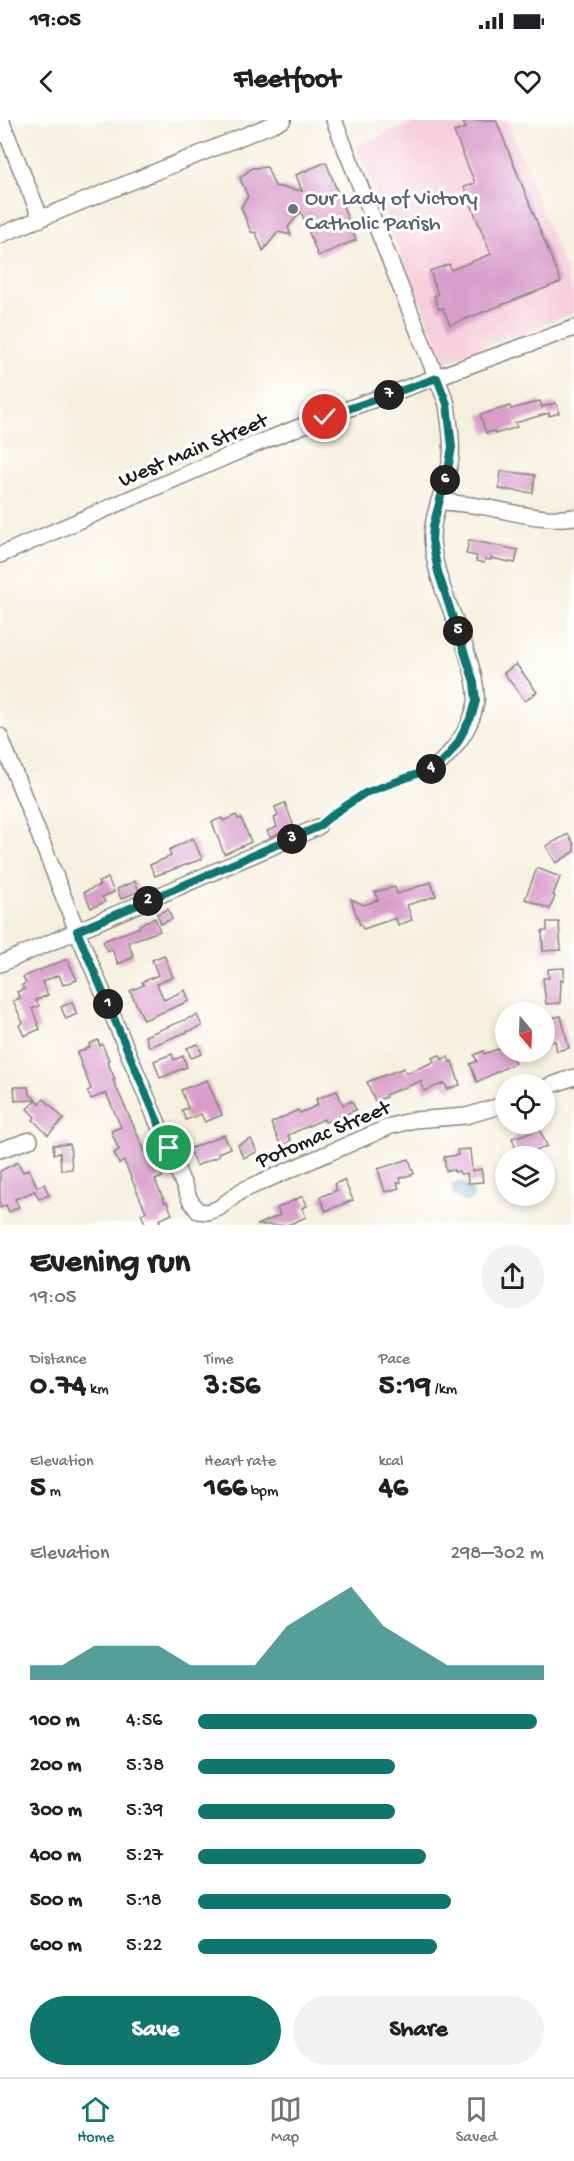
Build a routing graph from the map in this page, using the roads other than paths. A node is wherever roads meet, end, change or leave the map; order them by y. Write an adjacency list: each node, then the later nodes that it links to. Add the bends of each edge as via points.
1 (1, 120): 4 (street)
2 (283, 120): 4 (street)
3 (334, 120): 7 (street)
4 (41, 219): 5 (street)
5 (0, 235)
6 (574, 328): 7 (street, West Main Street)
7 (437, 378): 8 (street, via 447,404 452,447); 10 (street, West Main Street, via 251,446)
8 (439, 501): 9 (street, via 542,518); 13 (street, via 433,526 435,563 471,669 476,701 466,729)
9 (574, 517)
10 (0, 555)
11 (0, 736): 12 (street)
12 (6, 767): 15 (street)
13 (436, 767)
14 (318, 827): 15 (street)
15 (77, 931): 16 (street); 19 (street, Potomac Street, via 198,1211 219,1208 241,1191 391,1126 466,1116)
16 (0, 964)
17 (574, 1077): 18 (street)
18 (555, 1084)
19 (495, 1107)
20 (30, 1140): 21 (street)
21 (0, 1150)

